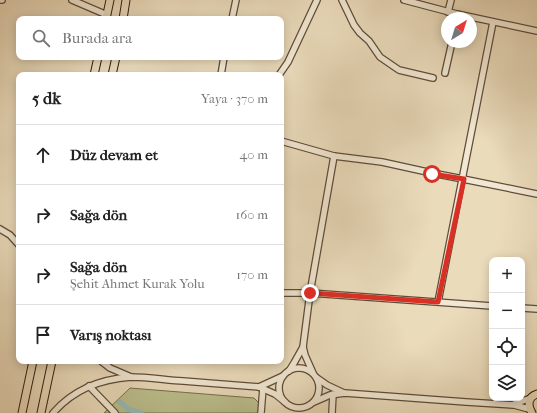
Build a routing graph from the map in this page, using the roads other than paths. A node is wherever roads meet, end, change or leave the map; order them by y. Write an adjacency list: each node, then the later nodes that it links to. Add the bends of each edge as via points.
1 (72, 0): 10 (street)
2 (110, 0): 11 (main road)
3 (126, 0): 12 (main road)
4 (236, 0): 13 (street)
5 (317, 0): 24 (street)
6 (342, 0): 26 (street, via 354,25 380,57 399,70)
7 (404, 0): 9 (street)
8 (450, 0): 9 (street)
9 (448, 12)
10 (104, 16)
11 (106, 16)
12 (123, 16)
13 (233, 16)
14 (477, 19): 15 (street)
15 (494, 22): 16 (street); 29 (street)
16 (537, 31)
17 (451, 48): 25 (street)
18 (97, 60): 21 (main road)
19 (115, 60): 22 (main road)
20 (224, 60): 23 (street)
21 (95, 72)
22 (113, 72)
23 (222, 72)
24 (281, 72)
25 (445, 73)
26 (432, 78)
27 (284, 142): 28 (street)
28 (334, 156): 29 (street, via 382,162); 34 (street)
29 (464, 179): 30 (street); 35 (street)
30 (537, 194)
31 (0, 230): 32 (street)
32 (16, 242)
33 (284, 293): 34 (street)
34 (310, 293): 35 (street); 39 (street)
35 (438, 302): 36 (street)
36 (489, 306)
37 (525, 308): 38 (street)
38 (537, 309)
39 (303, 347): 43 (street); 44 (street)
40 (33, 364): 56 (main road)
41 (51, 364): 57 (main road)
42 (105, 364): 46 (street)
43 (288, 371): 44 (street, via 301,368); 45 (street)
44 (315, 375): 49 (street, via 327,385); 53 (street, via 320,390)
45 (283, 376): 48 (street); 52 (street, via 279,390)
46 (131, 378): 47 (street); 48 (street)
47 (89, 386): 58 (street, via 75,393); 59 (street)
48 (261, 388): 52 (street); 60 (street)
49 (345, 393): 50 (street); 54 (street)
50 (333, 394): 53 (street); 61 (street)
51 (534, 396): 54 (street); 55 (main road, via 529,401)
52 (285, 402): 53 (street, via 297,408 304,408)
53 (314, 402)
54 (514, 404): 55 (street)
55 (531, 411)
56 (22, 413)
57 (41, 413)
58 (53, 413)
59 (115, 413)
60 (261, 413)
61 (332, 413)

